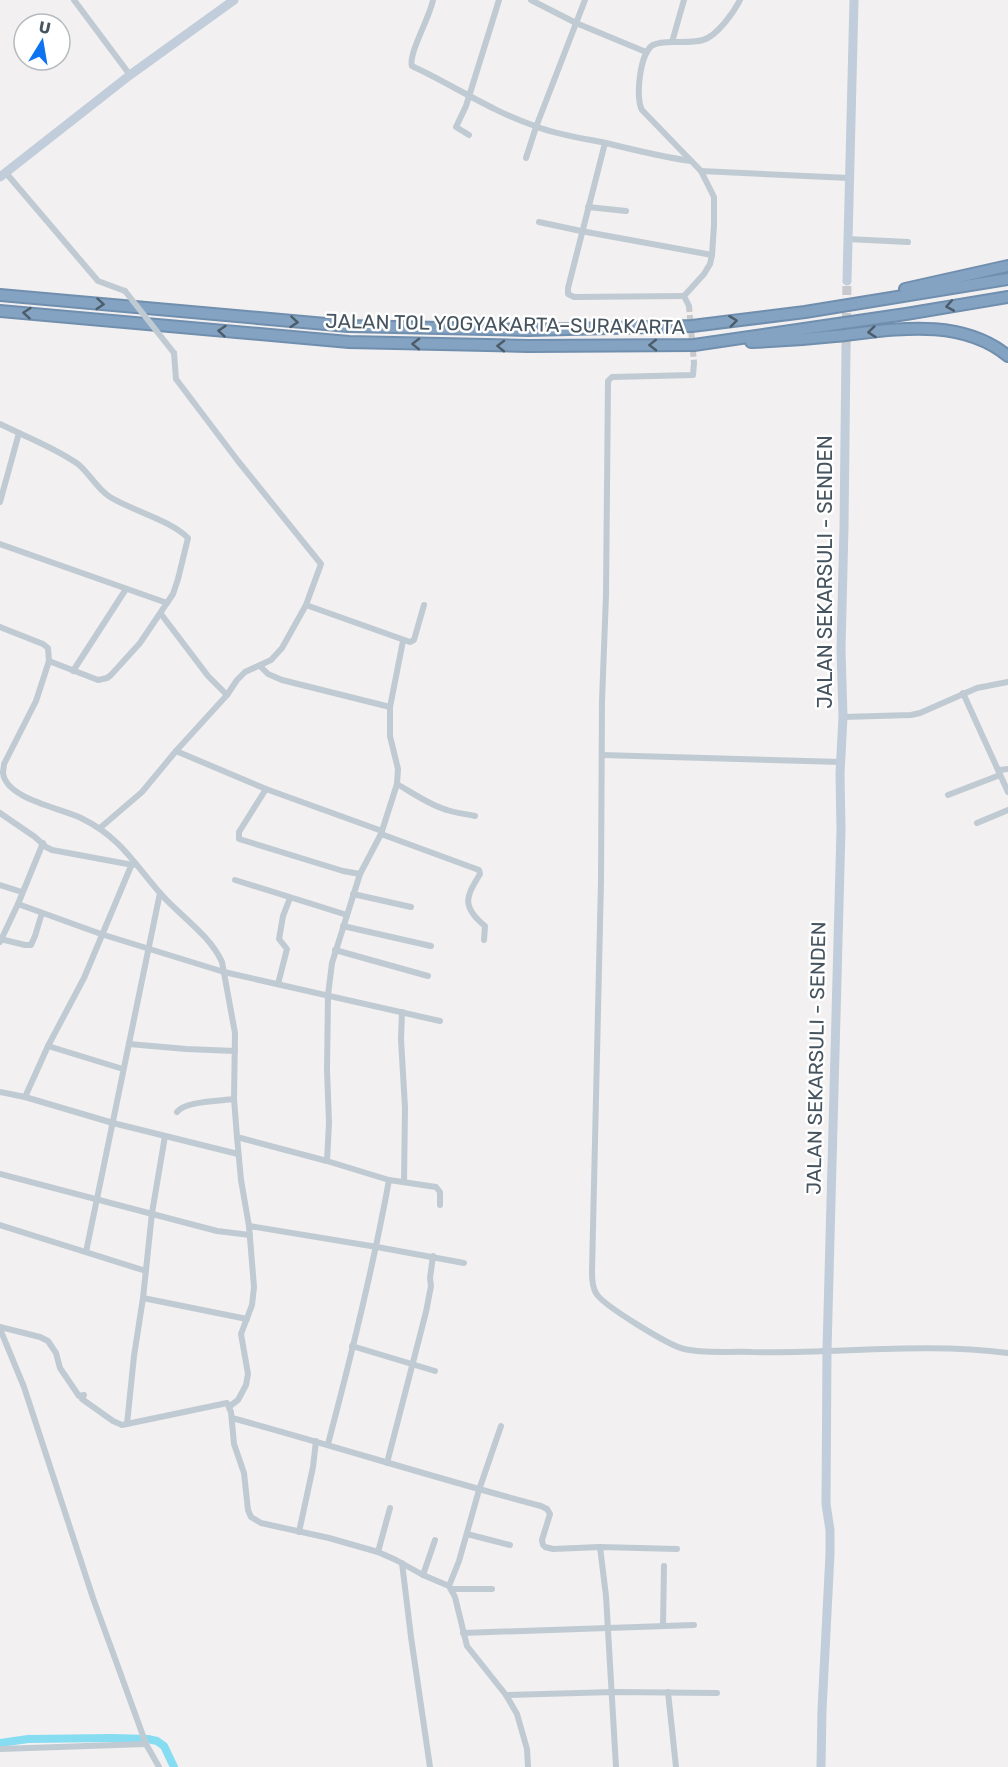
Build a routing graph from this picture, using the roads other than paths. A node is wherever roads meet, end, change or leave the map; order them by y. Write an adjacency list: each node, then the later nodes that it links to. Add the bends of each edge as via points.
1 (74, 0): 13 (street)
2 (234, 0): 13 (street)
3 (433, 0): 14 (street, via 411,66)
4 (499, 0): 14 (street)
5 (531, 0): 10 (street)
6 (585, 0): 10 (street)
7 (684, 0): 11 (street)
8 (740, 0): 11 (street, via 710,37 696,42)
9 (854, 0): 22 (street)
10 (576, 23): 12 (street); 15 (street)
11 (672, 42): 12 (street, via 653,45)
12 (646, 52): 19 (street, via 638,88 639,105)
13 (130, 75): 21 (street)
14 (469, 97): 15 (street); 16 (street, via 456,127)
15 (536, 127): 17 (street); 18 (street)
16 (469, 135)
17 (605, 143): 19 (street); 23 (street)
18 (526, 158)
19 (692, 162): 20 (street)
20 (701, 171): 22 (street); 29 (street, via 714,197)
21 (3, 175): 49 (street, bridge, via 98,281 125,291 174,353 177,380 321,564)
22 (849, 178): 27 (street)
23 (588, 207): 24 (street); 26 (street)
24 (626, 211)
25 (539, 222): 26 (street)
26 (581, 231): 29 (street); 34 (street, via 568,294)
27 (847, 239): 28 (street); 32 (street)
28 (908, 242)
29 (712, 255): 34 (street, via 707,269)
30 (1008, 266): 38 (highway)
31 (1008, 279): 38 (highway, JALAN TOL YOGYAKARTA–SURAKARTA)
32 (847, 281)
33 (0, 295): 38 (highway, JALAN TOL YOGYAKARTA–SURAKARTA, one-way to 38, via 348,326 474,329 692,326)
34 (684, 296): 36 (street)
35 (1008, 297): 39 (highway, JALAN TOL YOGYAKARTA–SURAKARTA, one-way to 39)
36 (689, 306)
37 (0, 311): 39 (highway, JALAN TOL YOGYAKARTA–SURAKARTA, one-way to 37, via 349,342)
38 (805, 312)
39 (694, 345): 41 (highway, one-way to 39, via 978,338 948,330 900,329)
40 (846, 349): 61 (street, JALAN SEKARSULI - SENDEN)
41 (1008, 356)
42 (694, 363): 63 (street, via 693,375 612,377 608,381)
43 (0, 424): 44 (street)
44 (18, 433): 45 (street); 48 (street, via 79,465 111,498 186,536 188,542 178,579)
45 (0, 502)
46 (0, 544): 47 (street)
47 (126, 589): 48 (street); 56 (street)
48 (167, 603): 51 (street)
49 (306, 605): 53 (street); 55 (street, via 282,648)
50 (424, 605): 53 (street, via 414,639)
51 (161, 614): 56 (street, via 107,678 98,680); 59 (street)
52 (0, 627): 54 (street, via 46,646)
53 (402, 641): 60 (street)
54 (49, 661): 56 (street); 75 (street, via 36,701 6,758 3,774 10,786 24,796)
55 (260, 666): 59 (street, via 245,672); 60 (street, via 277,678)
56 (74, 671)
57 (1008, 682): 58 (street)
58 (963, 693): 61 (street, via 926,712); 66 (street)
59 (227, 695): 62 (street)
60 (390, 707): 67 (street)
61 (843, 717): 64 (street, JALAN SEKARSULI - SENDEN)
62 (176, 751): 68 (street); 75 (street, via 142,792)
63 (602, 755): 64 (street); 134 (street, via 592,1271 596,1294 623,1315 684,1350)
64 (841, 762): 134 (street, JALAN SEKARSULI - SENDEN)
65 (1008, 769): 66 (street)
66 (1000, 773): 69 (street); 70 (street)
67 (397, 784): 73 (street, via 433,805); 76 (street)
68 (266, 789): 76 (street); 79 (street, via 238,837)
69 (1008, 792)
70 (948, 795)
71 (1008, 810): 74 (street)
72 (0, 813): 77 (street)
73 (475, 816)
74 (977, 823)
75 (100, 828): 78 (street, via 121,846)
76 (381, 832): 79 (street); 93 (street, via 479,870 468,898 473,914 484,926)
77 (43, 843): 78 (street, via 58,852); 82 (street)
78 (134, 865): 83 (street); 91 (street)
79 (360, 874): 84 (street)
80 (235, 880): 85 (street)
81 (0, 885): 82 (street)
82 (22, 892): 86 (street)
83 (160, 893): 95 (street); 97 (street, via 212,945)
84 (353, 894): 87 (street); 89 (street)
85 (290, 898): 89 (street); 99 (street, via 279,939 287,949)
86 (18, 904): 88 (street); 92 (street)
87 (411, 907)
88 (42, 913): 91 (street); 92 (street, via 31,945)
89 (347, 915): 90 (street)
90 (343, 926): 94 (street); 96 (street)
91 (101, 934): 95 (street); 104 (street, via 84,978)
92 (0, 940)
93 (484, 940)
94 (431, 946)
95 (148, 948): 97 (street); 103 (street)
96 (335, 951): 98 (street); 100 (street)
97 (224, 972): 99 (street); 105 (street)
98 (428, 976)
99 (279, 984): 100 (street)
100 (328, 995): 101 (street); 115 (street)
101 (402, 1012): 102 (street); 118 (street)
102 (440, 1021)
103 (129, 1044): 105 (street); 106 (street)
104 (48, 1046): 106 (street); 108 (street)
105 (236, 1051): 109 (street)
106 (123, 1069): 111 (street)
107 (0, 1092): 108 (street)
108 (25, 1097): 111 (street)
109 (234, 1099): 110 (street, via 189,1105); 113 (street)
110 (177, 1112)
111 (113, 1123): 112 (street); 119 (street)
112 (165, 1136): 114 (street); 121 (street)
113 (237, 1137): 114 (street); 115 (street)
114 (238, 1154): 123 (street)
115 (327, 1161): 117 (street)
116 (0, 1174): 119 (street)
117 (389, 1180): 118 (street); 125 (street)
118 (404, 1182): 120 (street, via 436,1187)
119 (97, 1199): 121 (street); 126 (street)
120 (440, 1205)
121 (152, 1213): 124 (street, via 217,1231); 129 (street)
122 (0, 1225): 126 (street)
123 (249, 1226): 124 (street); 125 (street)
124 (250, 1235): 131 (street, via 254,1287)
125 (377, 1247): 127 (street); 133 (street)
126 (86, 1252): 129 (street)
127 (433, 1256): 128 (street); 136 (street, via 431,1287)
128 (464, 1263)
129 (146, 1271): 130 (street)
130 (143, 1298): 131 (street); 140 (street)
131 (247, 1319): 138 (street, via 241,1338 248,1374 246,1385)
132 (0, 1328): 140 (street, via 48,1341 79,1396 84,1395 82,1399 113,1421); 167 (street)
133 (352, 1346): 136 (street); 143 (street)
134 (827, 1350): 135 (street, via 927,1348); 174 (street, JALAN SEKARSULI - SENDEN, via 826,1504 830,1538)
135 (1008, 1353)
136 (413, 1364): 137 (street); 144 (street)
137 (435, 1371)
138 (230, 1406): 139 (street); 140 (street, via 226,1402)
139 (232, 1418): 142 (street); 147 (street, via 251,1517)
140 (127, 1424)
141 (501, 1425): 145 (street)
142 (316, 1441): 143 (street); 147 (street)
143 (328, 1444): 144 (street)
144 (387, 1463): 145 (street)
145 (479, 1490): 148 (street); 151 (street, via 547,1509 550,1514 542,1540 545,1547)
146 (390, 1508): 153 (street)
147 (299, 1532): 153 (street)
148 (467, 1534): 150 (street); 157 (street)
149 (435, 1540): 156 (street)
150 (510, 1545)
151 (600, 1547): 152 (street); 161 (street)
152 (677, 1549)
153 (378, 1552): 154 (street)
154 (402, 1563): 156 (street); 170 (street)
155 (664, 1566): 159 (street)
156 (423, 1575): 157 (street)
157 (450, 1587): 158 (street); 162 (street)
158 (492, 1589)
159 (663, 1626): 160 (street); 161 (street)
160 (694, 1626)
161 (608, 1629): 162 (street); 163 (street)
162 (463, 1633): 166 (street, via 471,1651)
163 (613, 1692): 164 (street); 166 (street); 172 (street)
164 (668, 1692): 165 (street); 173 (street)
165 (717, 1692)
166 (506, 1695): 171 (street, via 517,1714)
167 (146, 1743): 168 (street); 169 (street)
168 (0, 1749)
169 (159, 1767)
170 (430, 1767)
171 (528, 1767)
172 (616, 1767)
173 (676, 1767)
174 (821, 1767)

